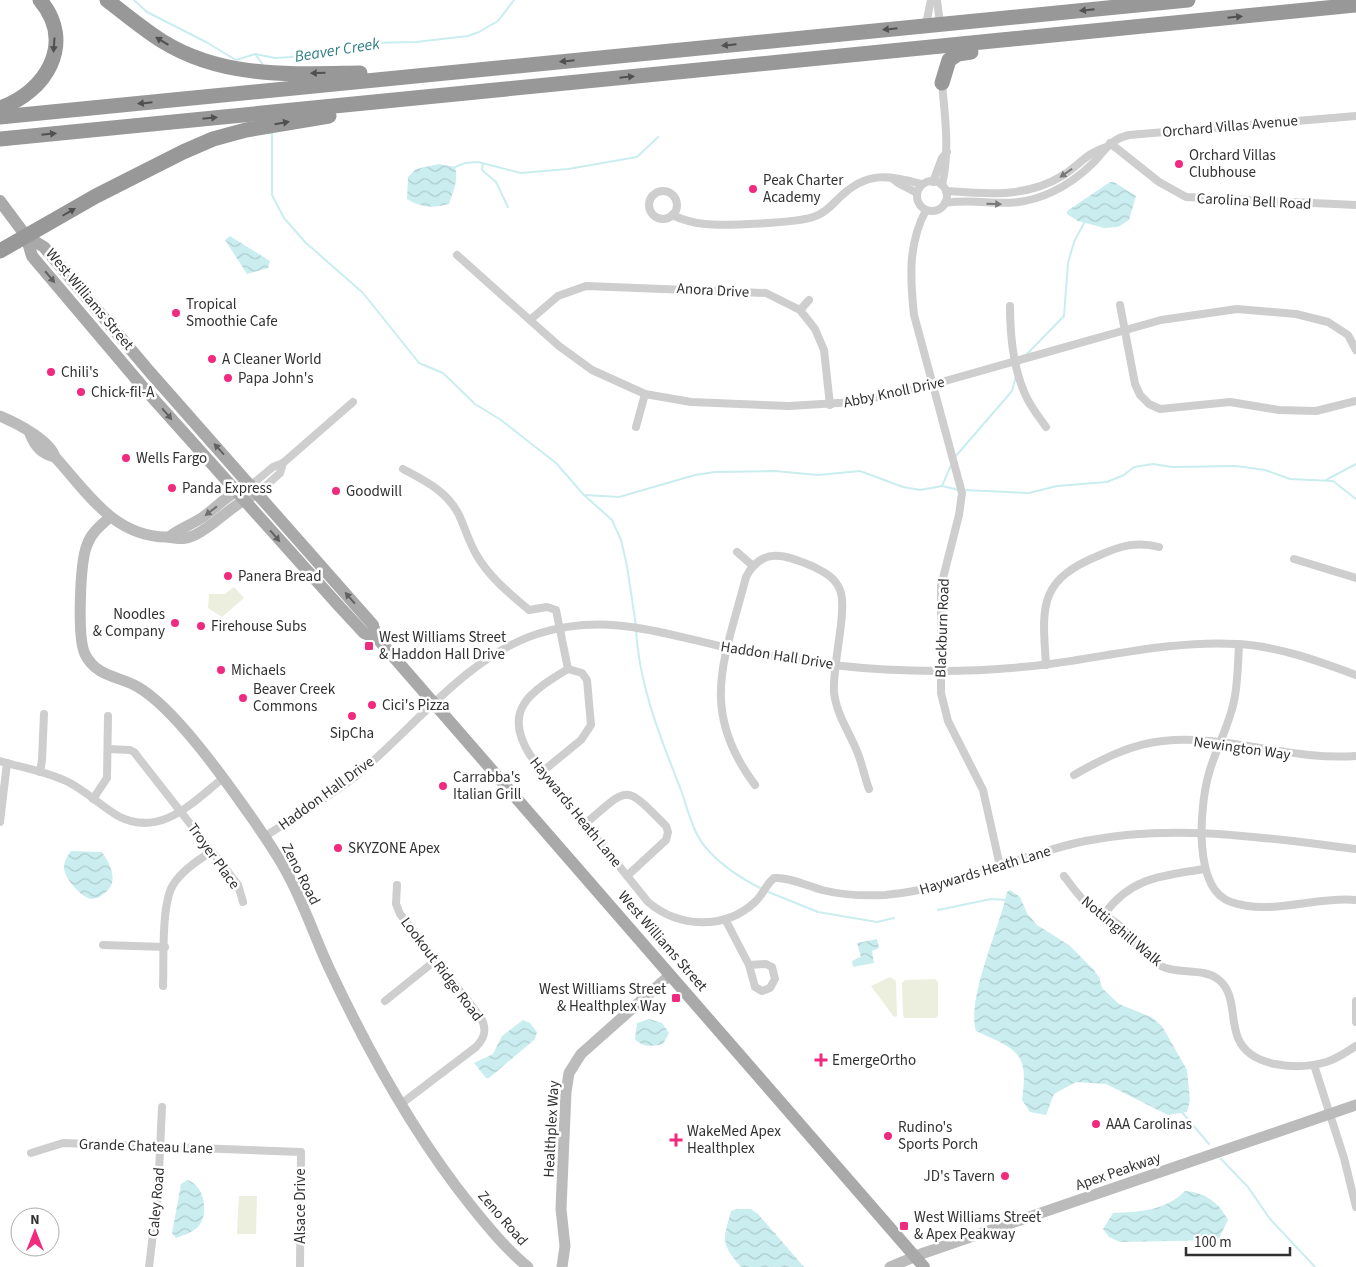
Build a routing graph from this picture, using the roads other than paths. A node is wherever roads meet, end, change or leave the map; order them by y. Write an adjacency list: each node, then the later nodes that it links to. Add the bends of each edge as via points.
1 (40, 0): 15 (highway, one-way to 15, via 55,36 50,66 29,94)
2 (107, 0): 12 (highway, one-way to 2, via 284,74 229,68 184,53 163,42)
3 (931, 0): 9 (street)
4 (937, 0): 8 (street)
5 (1188, 0): 8 (highway, one-way to 8)
6 (1356, 5): 7 (highway, one-way to 6)
7 (1187, 22): 10 (highway); 13 (highway, via 1126,34 958,54 947,62)
8 (940, 24): 9 (highway); 11 (highway, via 933,38 927,40 840,50)
9 (922, 26): 12 (highway, one-way to 12)
10 (887, 52): 11 (highway); 13 (highway, via 929,57 935,63)
11 (796, 60): 14 (highway, one-way to 11)
12 (472, 70): 17 (highway, one-way to 17)
13 (942, 83): 20 (street)
14 (474, 92): 18 (highway, one-way to 14); 33 (highway, one-way to 14, via 137,174 213,140 283,123)
15 (0, 108)
16 (1356, 116): 19 (street, Orchard Villas Avenue, via 1129,135)
17 (0, 118)
18 (0, 139)
19 (1108, 145): 23 (street, Orchard Villas Avenue, one-way to 23); 26 (street, Orchard Villas Avenue, via 1080,175); 30 (street, Carolina Bell Road, via 1186,197)
20 (947, 152): 22 (street); 25 (street)
21 (893, 179): 24 (street); 27 (street); 32 (street, via 863,180 849,188 824,212 807,219 700,224)
22 (933, 182): 24 (street); 25 (street)
23 (1048, 183): 25 (street, Orchard Villas Avenue, via 1004,194); 26 (street)
24 (922, 184): 27 (street)
25 (944, 188): 29 (street)
26 (1052, 192): 29 (street, Orchard Villas Avenue, one-way to 26, via 1012,204)
27 (917, 193): 31 (street, via 918,203)
28 (0, 201): 33 (main road)
29 (945, 203): 31 (street, via 935,211)
30 (1356, 205)
31 (926, 210): 44 (street, Blackburn Road, via 914,238 911,287 914,315)
32 (674, 212)
33 (26, 236): 34 (highway); 53 (main road, West Williams Street, one-way to 33, via 44,248); 54 (main road, West Williams Street, one-way to 54, via 32,256)
34 (0, 251)
35 (457, 255): 40 (street, Abby Knoll Drive)
36 (809, 300): 39 (street)
37 (1010, 306): 43 (street)
38 (1120, 306): 41 (street)
39 (800, 310): 40 (street, Anora Drive, via 776,296 754,292 597,285 558,296); 48 (street, Anora Drive, via 815,329 824,350)
40 (530, 320): 45 (street, Abby Knoll Drive, via 592,370)
41 (1125, 331): 42 (street, Abby Knoll Drive, via 1161,320 1212,311 1268,310 1328,322 1348,335); 43 (street, Abby Knoll Drive); 46 (street, via 1135,384 1140,395 1160,409 1230,402 1279,410 1316,411)
42 (1356, 350)
43 (1015, 360): 44 (street, Abby Knoll Drive); 51 (street, via 1025,394)
44 (932, 385): 48 (street, Abby Knoll Drive); 68 (street, Blackburn Road, via 962,493 960,515 941,586)
45 (645, 394): 48 (street, Abby Knoll Drive, via 691,402); 50 (street)
46 (1356, 401)
47 (353, 402): 53 (street, via 283,464 273,467)
48 (830, 405)
49 (0, 416): 55 (street, via 41,438)
50 (636, 427)
51 (1046, 427)
52 (403, 469): 61 (street, via 444,495 458,514 476,555 504,589 529,610 546,607 556,610)
53 (255, 489): 54 (street); 62 (main road, West Williams Street, one-way to 53, via 374,625)
54 (239, 495): 55 (street, via 168,537 135,532); 62 (main road, West Williams Street, one-way to 62, via 364,633)
55 (110, 517): 80 (street, Zeno Road, via 92,534 84,552 80,634 85,655 98,670 139,688 158,703)
56 (1159, 547): 66 (street, via 1143,543 1128,545 1080,563 1059,579 1045,607)
57 (737, 552): 59 (street)
58 (1294, 559): 60 (street)
59 (753, 566): 64 (street, via 746,577); 65 (street, via 771,556 788,556 825,572 835,582 842,598)
60 (1356, 578)
61 (560, 629): 64 (street, Haddon Hall Drive, via 588,624 624,625); 67 (street); 70 (street, Haddon Hall Drive, via 507,647 473,670)
62 (376, 637): 70 (main road, West Williams Street)
63 (1239, 644): 66 (street, Haddon Hall Drive, via 1190,644); 69 (street, Haddon Hall Drive, via 1282,651); 73 (street, via 1234,701)
64 (728, 648): 65 (street, Haddon Hall Drive); 81 (street, via 720,692 723,722 733,751)
65 (835, 665): 68 (street, Haddon Hall Drive); 82 (street, via 837,706 860,758)
66 (1046, 665): 68 (street, Haddon Hall Drive)
67 (568, 668): 77 (street, Haywards Heath Lane, via 531,693 520,711 521,739); 77 (street, via 582,673 587,680 591,725 581,740)
68 (940, 671): 92 (street, Blackburn Road, via 945,713 983,790)
69 (1356, 676)
70 (435, 704): 89 (street, Haddon Hall Drive, via 356,776); 105 (main road, West Williams Street)
71 (44, 714): 78 (street)
72 (108, 716): 74 (street)
73 (1219, 743): 75 (street, Newington Way, via 1294,755); 79 (street, Newington Way, via 1178,740 1148,743 1114,754); 88 (street, via 1206,786)
74 (108, 749): 83 (street, via 107,778); 85 (street, Troyer Place, via 134,752)
75 (1356, 756)
76 (3, 762): 78 (street); 84 (street)
77 (542, 771): 87 (street, Haywards Heath Lane)
78 (40, 772): 83 (street, via 71,783)
79 (1074, 774)
80 (222, 779): 85 (street); 89 (street, Zeno Road)
81 (755, 785)
82 (869, 789)
83 (94, 799): 85 (street, via 131,822 167,820)
84 (1, 803): 86 (street)
85 (181, 812): 91 (street, Troyer Place)
86 (0, 822)
87 (586, 824): 94 (street, Haywards Heath Lane); 94 (street, via 617,797 629,793 666,826 666,840)
88 (1203, 834): 90 (street, Haywards Heath Lane); 92 (street, Haywards Heath Lane, via 1115,836 1058,848); 93 (street)
89 (264, 837): 112 (street, Zeno Road, via 288,874 344,1001)
90 (1356, 849)
91 (211, 852): 98 (street, Troyer Place, via 238,885); 102 (street, via 172,886 166,905)
92 (1000, 866): 100 (street, Haywards Heath Lane, via 931,888 884,895 837,893 774,878 755,902)
93 (1204, 869): 97 (street, via 1217,893 1237,904 1259,906); 99 (street, via 1143,881 1120,896)
94 (627, 876): 100 (street, Haywards Heath Lane, via 648,902 669,916 698,923)
95 (1064, 876): 99 (street, Nottinghill Walk, via 1086,903)
96 (397, 885): 103 (street, Lookout Ridge Road, via 396,904 400,914)
97 (1356, 900)
98 (243, 902)
99 (1104, 913): 111 (street, Nottinghill Walk, via 1156,964 1219,980 1230,998 1237,1037 1247,1052 1266,1063)
100 (726, 919): 104 (street)
101 (103, 945): 102 (street)
102 (165, 948): 106 (street)
103 (436, 960): 107 (street); 112 (street, Lookout Ridge Road, via 481,1018 484,1036 476,1047)
104 (749, 965)
105 (670, 975): 120 (main road, West Williams Street); 124 (street, Healthplex Way, via 588,1046 570,1072 566,1092 562,1201 565,1246)
106 (164, 986)
107 (385, 1001)
108 (1356, 1001): 109 (street)
109 (1356, 1022)
110 (1356, 1046): 111 (street, via 1331,1061)
111 (1314, 1065): 115 (street)
112 (401, 1104): 123 (street, Zeno Road, via 451,1181 504,1245)
113 (1356, 1105): 115 (street, Apex Peakway)
114 (162, 1107): 116 (street, Caley Road)
115 (1329, 1114): 119 (street); 120 (street, Apex Peakway)
116 (160, 1146): 117 (street, Grande Chateau Lane); 118 (street, Grande Chateau Lane, via 63,1143); 121 (street, Caley Road)
117 (263, 1150): 122 (street, Alsace Drive, via 300,1152)
118 (31, 1153)
119 (1356, 1207)
120 (915, 1256): 125 (street, Apex Peakway); 126 (main road, West Williams Street)
121 (149, 1267)
122 (300, 1267)
123 (528, 1267)
124 (562, 1267)
125 (890, 1267)
126 (924, 1267)

